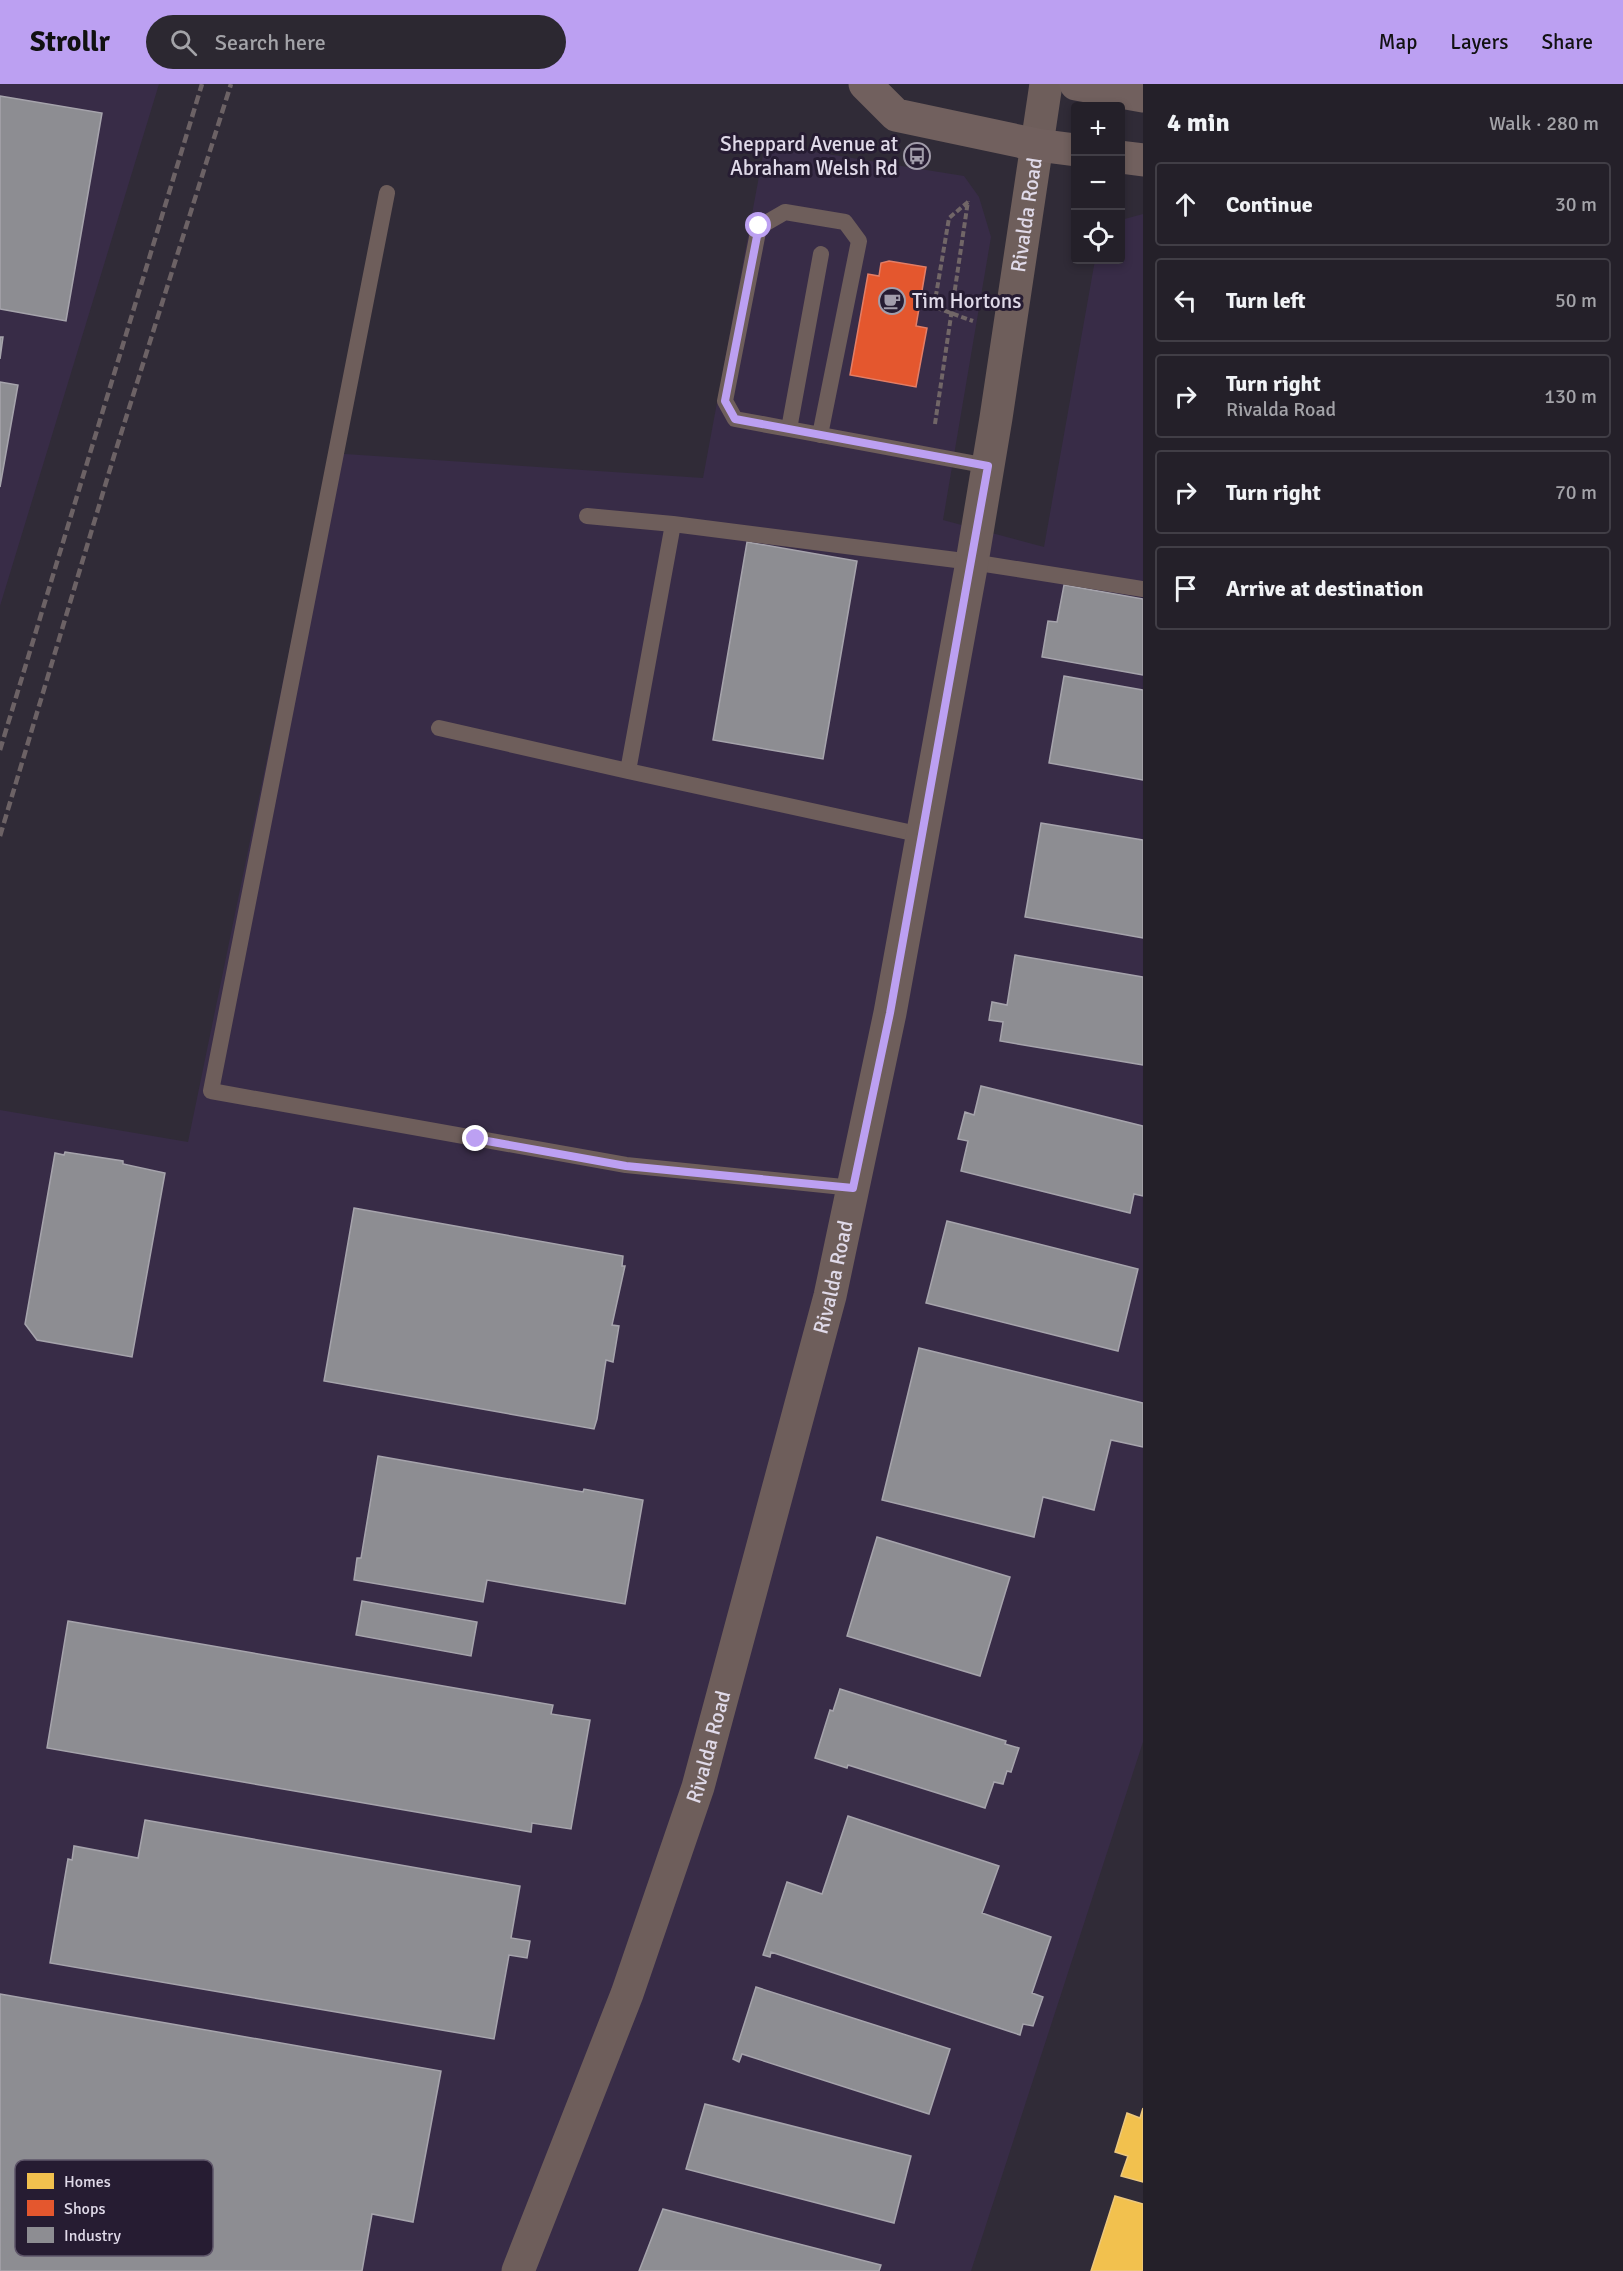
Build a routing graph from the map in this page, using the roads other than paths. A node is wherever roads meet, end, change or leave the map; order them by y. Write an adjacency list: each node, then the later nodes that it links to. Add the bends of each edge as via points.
1 (865, 84): 5 (main road, via 896,114)
2 (1046, 84): 5 (street, Rivalda Road)
3 (1076, 84): 4 (main road)
4 (1143, 96)
5 (1037, 145): 6 (main road); 13 (street, Rivalda Road)
6 (1071, 149)
7 (1125, 158): 8 (main road)
8 (1143, 160)
9 (387, 193): 21 (lane, via 211,1091 626,1166)
10 (821, 254): 11 (lane)
11 (789, 429): 12 (lane); 12 (lane, via 735,419 725,401 759,226 786,212 844,222 859,241)
12 (820, 435): 13 (lane)
13 (988, 466): 16 (street, Rivalda Road)
14 (587, 516): 15 (lane)
15 (673, 524): 16 (lane); 19 (lane)
16 (972, 562): 17 (lane); 20 (street, Rivalda Road)
17 (1143, 588)
18 (440, 728): 19 (lane)
19 (628, 771): 20 (lane)
20 (922, 835): 21 (street, Rivalda Road)
21 (853, 1188): 22 (street, Rivalda Road, via 830,1296 698,1787 627,1994)
22 (518, 2271)

